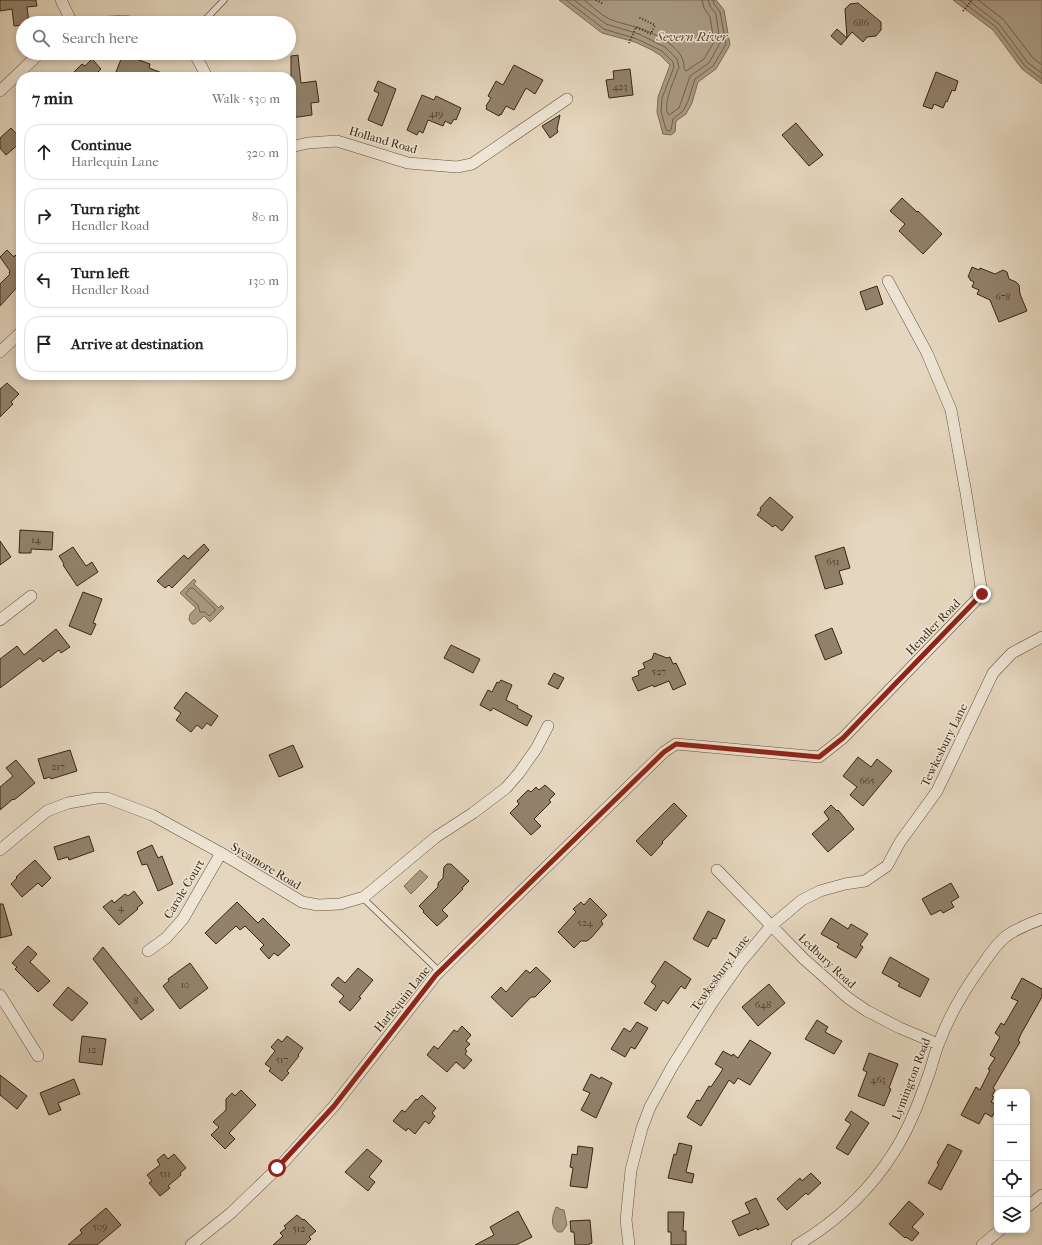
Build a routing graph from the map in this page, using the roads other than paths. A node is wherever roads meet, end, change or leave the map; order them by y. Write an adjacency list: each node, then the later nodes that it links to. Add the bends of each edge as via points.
1 (61, 0): 3 (street)
2 (224, 0): 4 (lane)
3 (69, 16)
4 (209, 16)
5 (33, 60): 7 (street)
6 (198, 60): 8 (street)
7 (20, 72)
8 (204, 72)
9 (16, 76): 10 (street)
10 (0, 91)
11 (567, 99): 12 (street, Holland Road, via 472,164 457,167 408,163 337,141 308,142)
12 (296, 146)
13 (888, 281): 20 (street, Hendler Road, via 927,353 951,410 982,594 843,738 819,757)
14 (16, 337): 15 (street)
15 (0, 352)
16 (31, 596): 17 (street)
17 (0, 620)
18 (1042, 636): 26 (street, Tewkesbury Lane, via 1012,654 993,673 937,791 900,842 887,866 865,881 820,891 802,900)
19 (548, 726): 24 (street, Sycamore Road, via 536,749 506,788 436,837)
20 (676, 744): 28 (street, Harlequin Lane, via 664,752)
21 (0, 850): 22 (street, Sycamore Road, via 48,811 68,803 107,798 152,815)
22 (221, 853): 24 (street, Sycamore Road, via 302,902 318,905 340,904); 27 (street, Carole Court, via 183,919 166,938)
23 (717, 870): 26 (street, Ledbury Road)
24 (364, 897): 28 (lane, via 366,902)
25 (1042, 919): 30 (street, Lymington Road, via 1005,938 989,956 954,1007)
26 (771, 926): 30 (street, Ledbury Road, via 848,998 900,1028); 36 (street, Tewkesbury Lane, via 712,1002 650,1107 631,1170 626,1220)
27 (148, 951)
28 (440, 972): 35 (street, Harlequin Lane, via 334,1106 282,1164 231,1213)
29 (0, 995): 31 (street)
30 (938, 1044): 37 (street, Lymington Road, via 920,1099 894,1152 870,1186 852,1204 814,1235)
31 (38, 1056)
32 (1042, 1195): 33 (street)
33 (1030, 1205)
34 (996, 1233): 38 (street)
35 (191, 1245)
36 (629, 1245)
37 (797, 1245)
38 (982, 1245)

